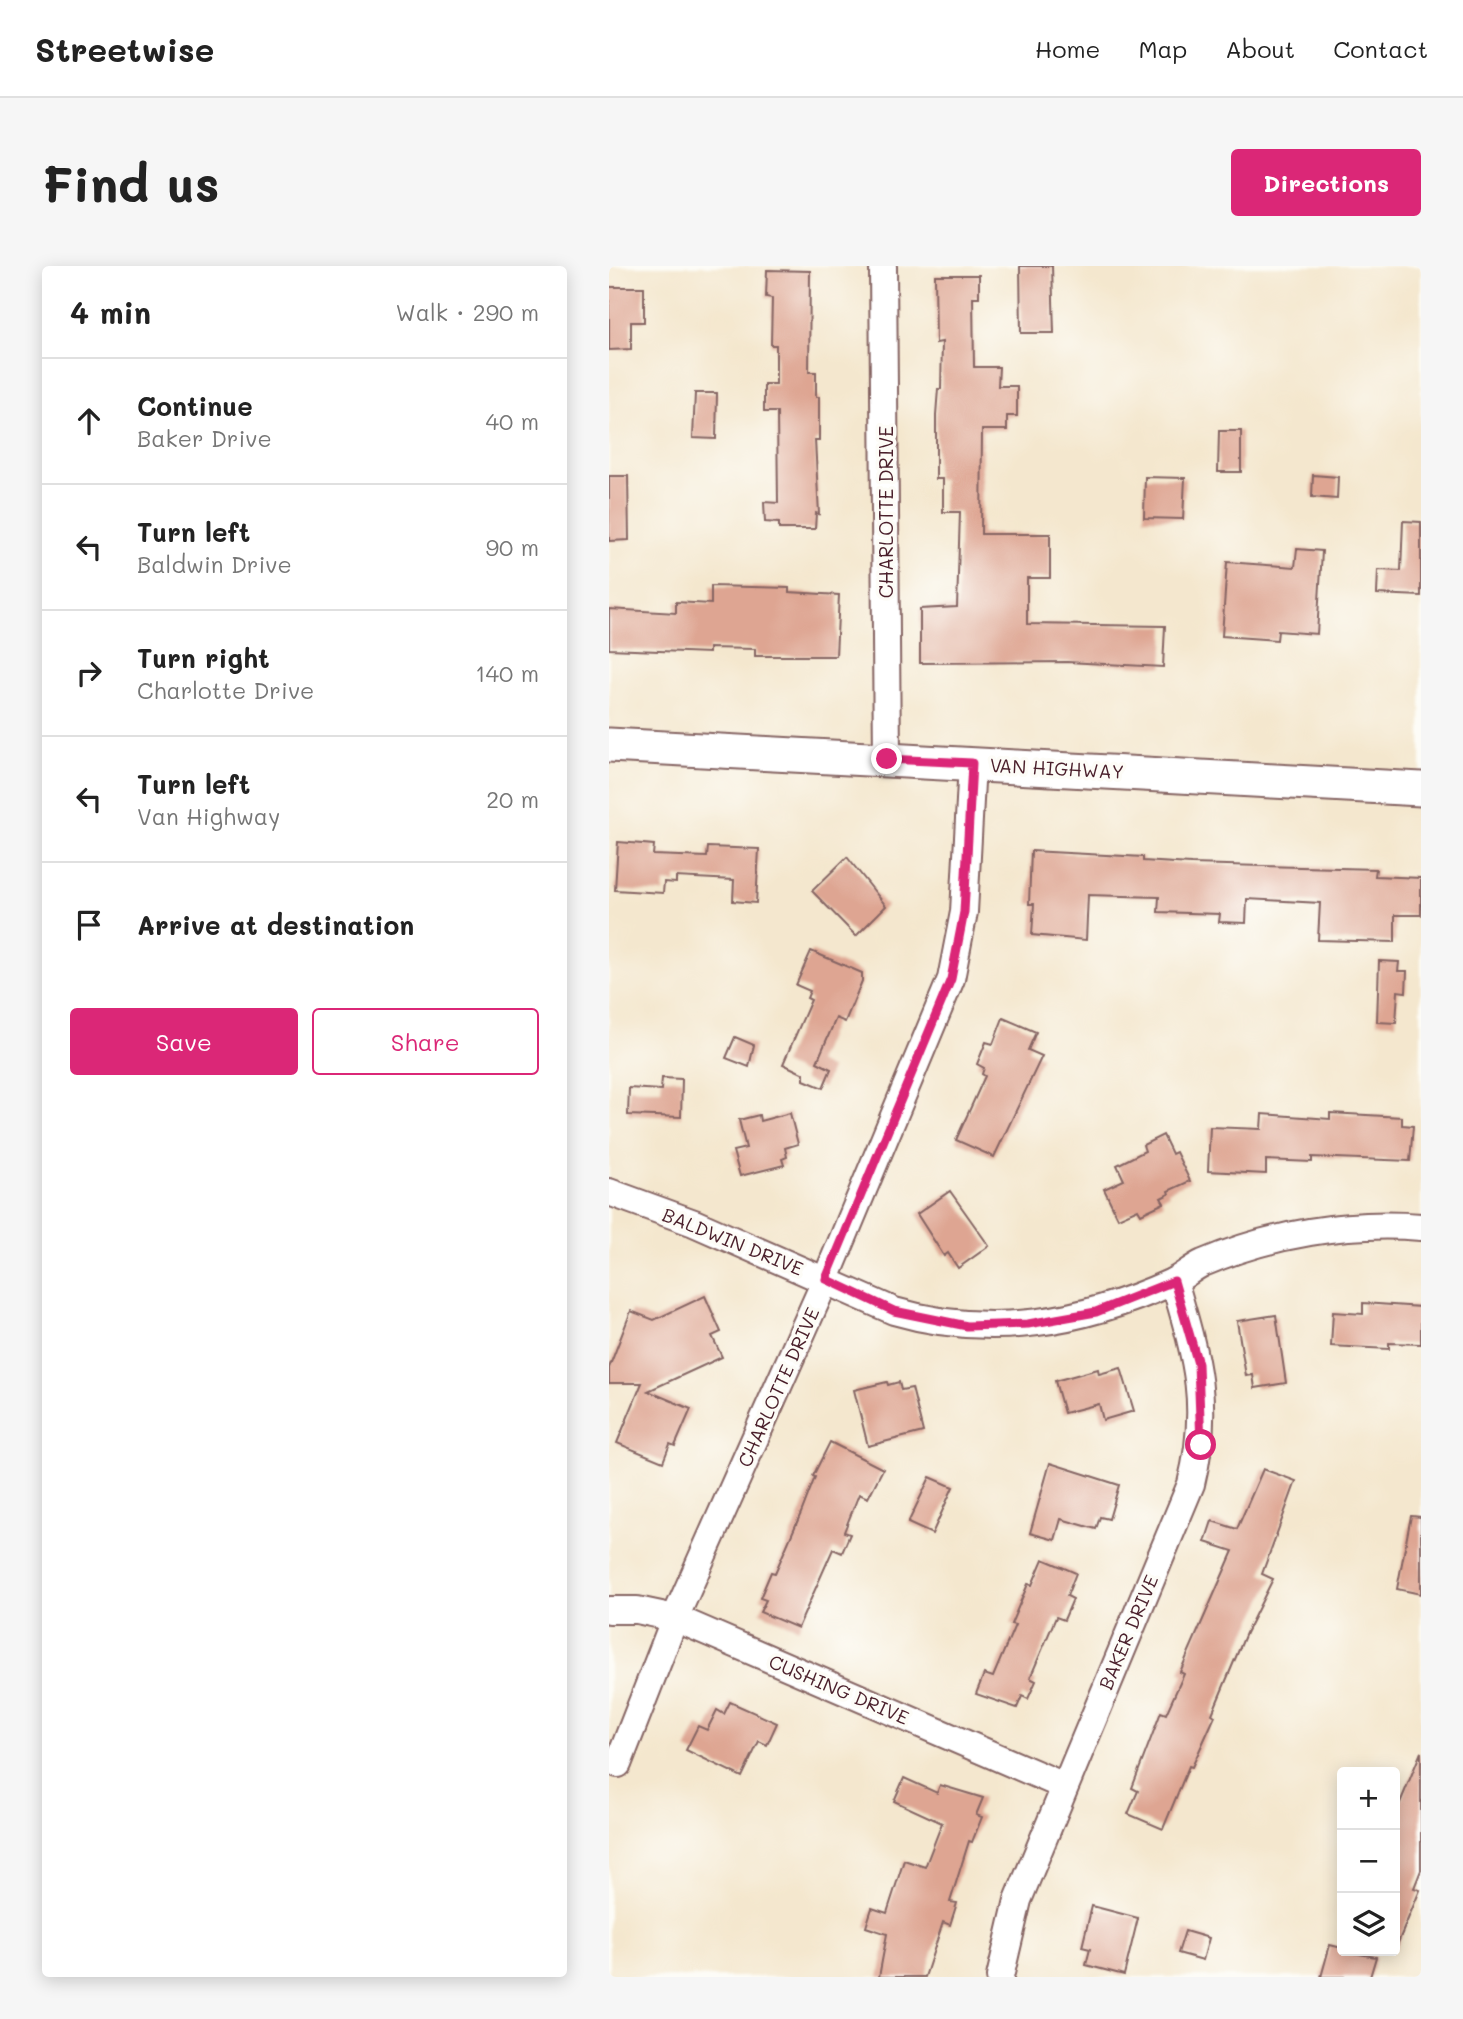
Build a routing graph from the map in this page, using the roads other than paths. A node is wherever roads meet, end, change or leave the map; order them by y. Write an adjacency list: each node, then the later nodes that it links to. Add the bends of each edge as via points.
1 (883, 266): 3 (street, CHARLOTTE DRIVE)
2 (609, 745): 3 (main road, VAN HIGHWAY)
3 (887, 759): 4 (main road, VAN HIGHWAY)
4 (972, 763): 5 (main road, VAN HIGHWAY); 8 (street, CHARLOTTE DRIVE, via 964,912 951,979)
5 (1421, 789)
6 (609, 1192): 8 (street, BALDWIN DRIVE)
7 (1421, 1227): 9 (street, BALDWIN DRIVE, via 1379,1224 1286,1236 1202,1264)
8 (826, 1279): 9 (street, BALDWIN DRIVE, via 894,1311 967,1326 1028,1324 1096,1312); 11 (street, CHARLOTTE DRIVE)
9 (1174, 1281): 13 (street, BAKER DRIVE, via 1198,1364 1201,1445 1191,1484)
10 (609, 1610): 11 (street, CUSHING DRIVE)
11 (675, 1618): 12 (street, CHARLOTTE DRIVE); 13 (street, CUSHING DRIVE)
12 (618, 1764)
13 (1064, 1786): 14 (street, BAKER DRIVE, via 1018,1900)
14 (1000, 1977)

